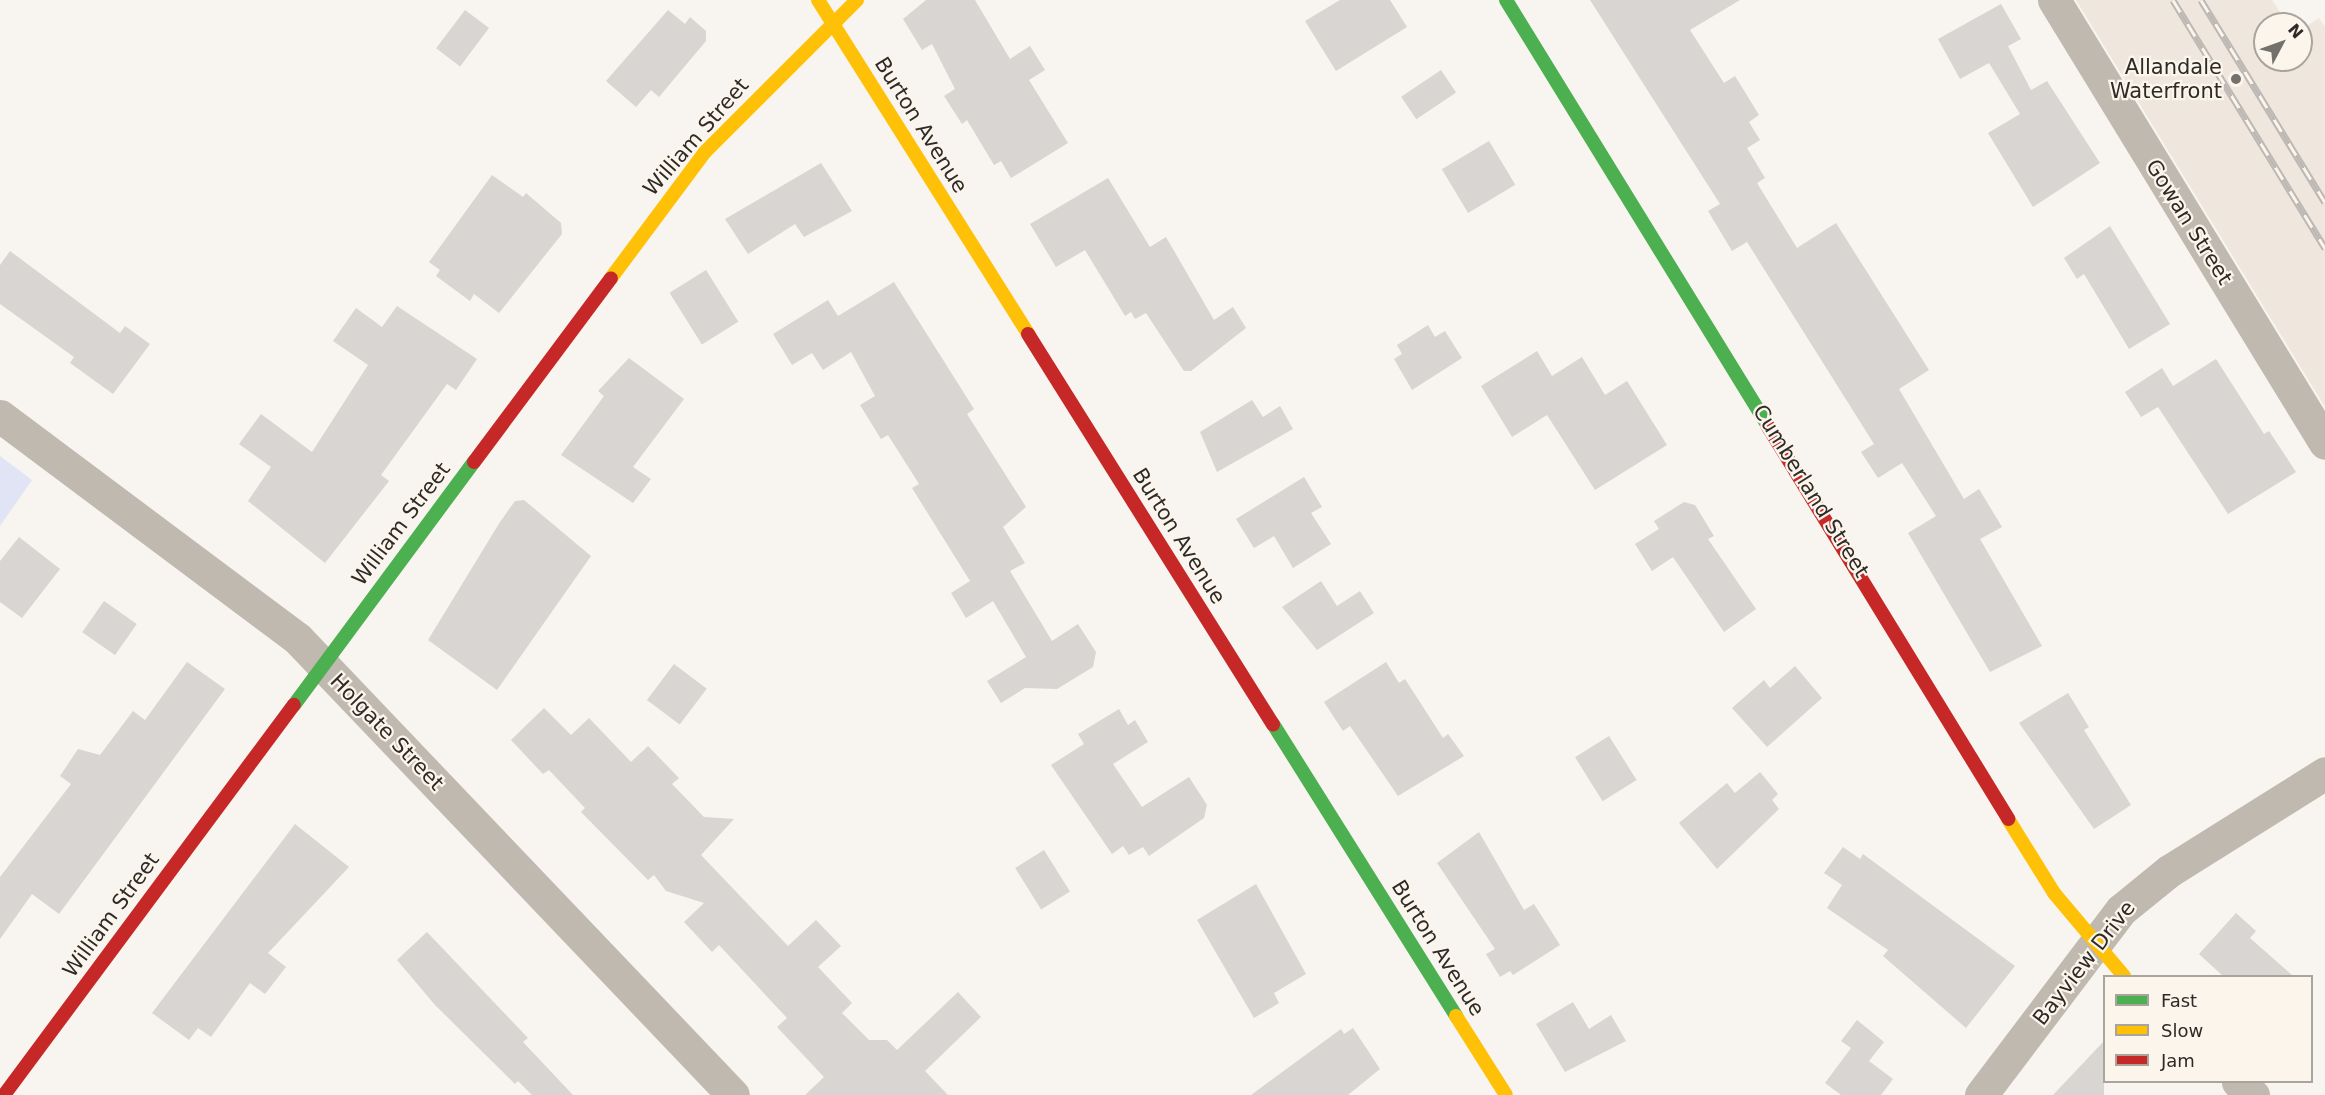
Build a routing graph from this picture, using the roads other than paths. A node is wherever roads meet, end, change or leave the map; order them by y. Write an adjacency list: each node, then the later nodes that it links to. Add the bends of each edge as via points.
1 (818, 0): 5 (street, Burton Avenue)
2 (856, 0): 5 (street, William Street)
3 (1506, 0): 10 (street, Cumberland Street, via 2054,893)
4 (2054, 0): 7 (street, Gowan Street)
5 (832, 22): 8 (street, William Street, via 705,152); 15 (street, Burton Avenue)
6 (0, 416): 8 (street, Holgate Street, via 298,639)
7 (2325, 444)
8 (322, 664): 13 (street, William Street); 14 (street, Holgate Street)
9 (2325, 773): 10 (street, Bayview Drive, via 2147,887 2121,909)
10 (2096, 944): 11 (street, Cumberland Street); 16 (street, Bayview Drive)
11 (2123, 975)
12 (2239, 1083): 17 (street)
13 (4, 1095)
14 (733, 1095)
15 (1506, 1095)
16 (1981, 1095)
17 (2253, 1095)

